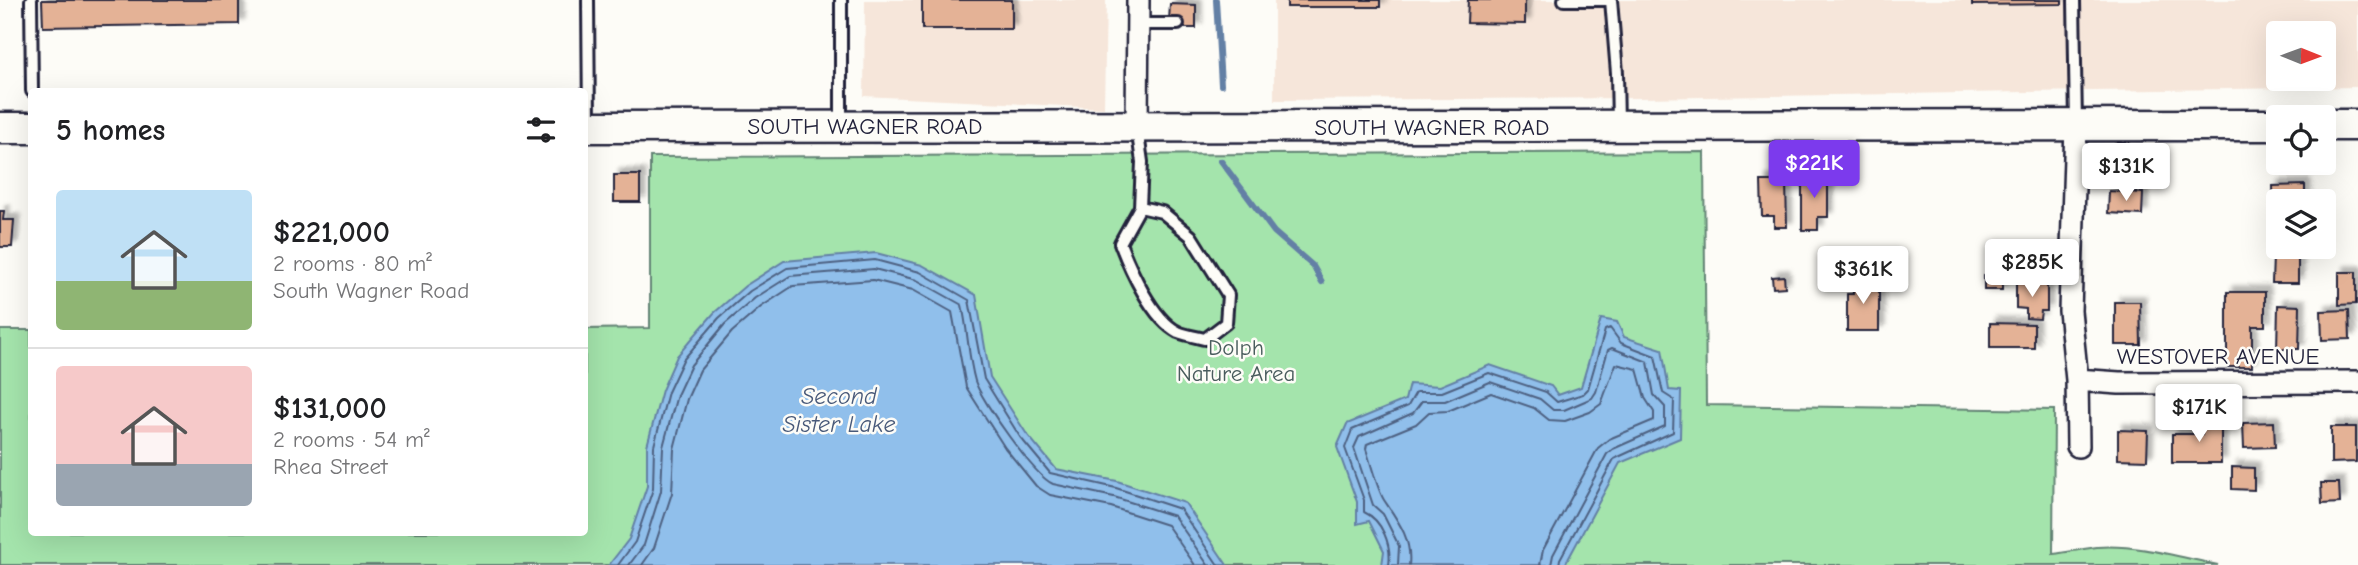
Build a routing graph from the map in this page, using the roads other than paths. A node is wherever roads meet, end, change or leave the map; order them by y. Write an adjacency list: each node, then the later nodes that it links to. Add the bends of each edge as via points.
1 (31, 0): 10 (lane)
2 (841, 0): 15 (lane)
3 (1138, 0): 8 (street)
4 (1564, 0): 5 (lane)
5 (1609, 0): 17 (lane)
6 (2074, 0): 18 (lane)
7 (591, 1): 11 (lane)
8 (1137, 24): 9 (lane); 16 (street)
9 (1178, 24)
10 (32, 88)
11 (588, 96)
12 (2266, 125): 18 (main road, SOUTH WAGNER ROAD)
13 (2336, 125): 14 (main road)
14 (2358, 125)
15 (841, 126): 16 (main road, SOUTH WAGNER ROAD); 19 (main road, SOUTH WAGNER ROAD)
16 (1137, 126): 17 (main road, SOUTH WAGNER ROAD); 22 (lane, via 1142,162)
17 (1618, 126): 18 (main road, SOUTH WAGNER ROAD)
18 (2076, 126): 23 (street, via 2070,311)
19 (588, 127)
20 (0, 128): 21 (main road)
21 (28, 128)
22 (1140, 207): 22 (lane, via 1120,243 1132,275 1163,320 1177,331 1205,339 1226,323 1227,295 1191,236 1162,212)
23 (2077, 380): 24 (street, WESTOVER AVENUE); 25 (street)
24 (2358, 382)
25 (2078, 446)

